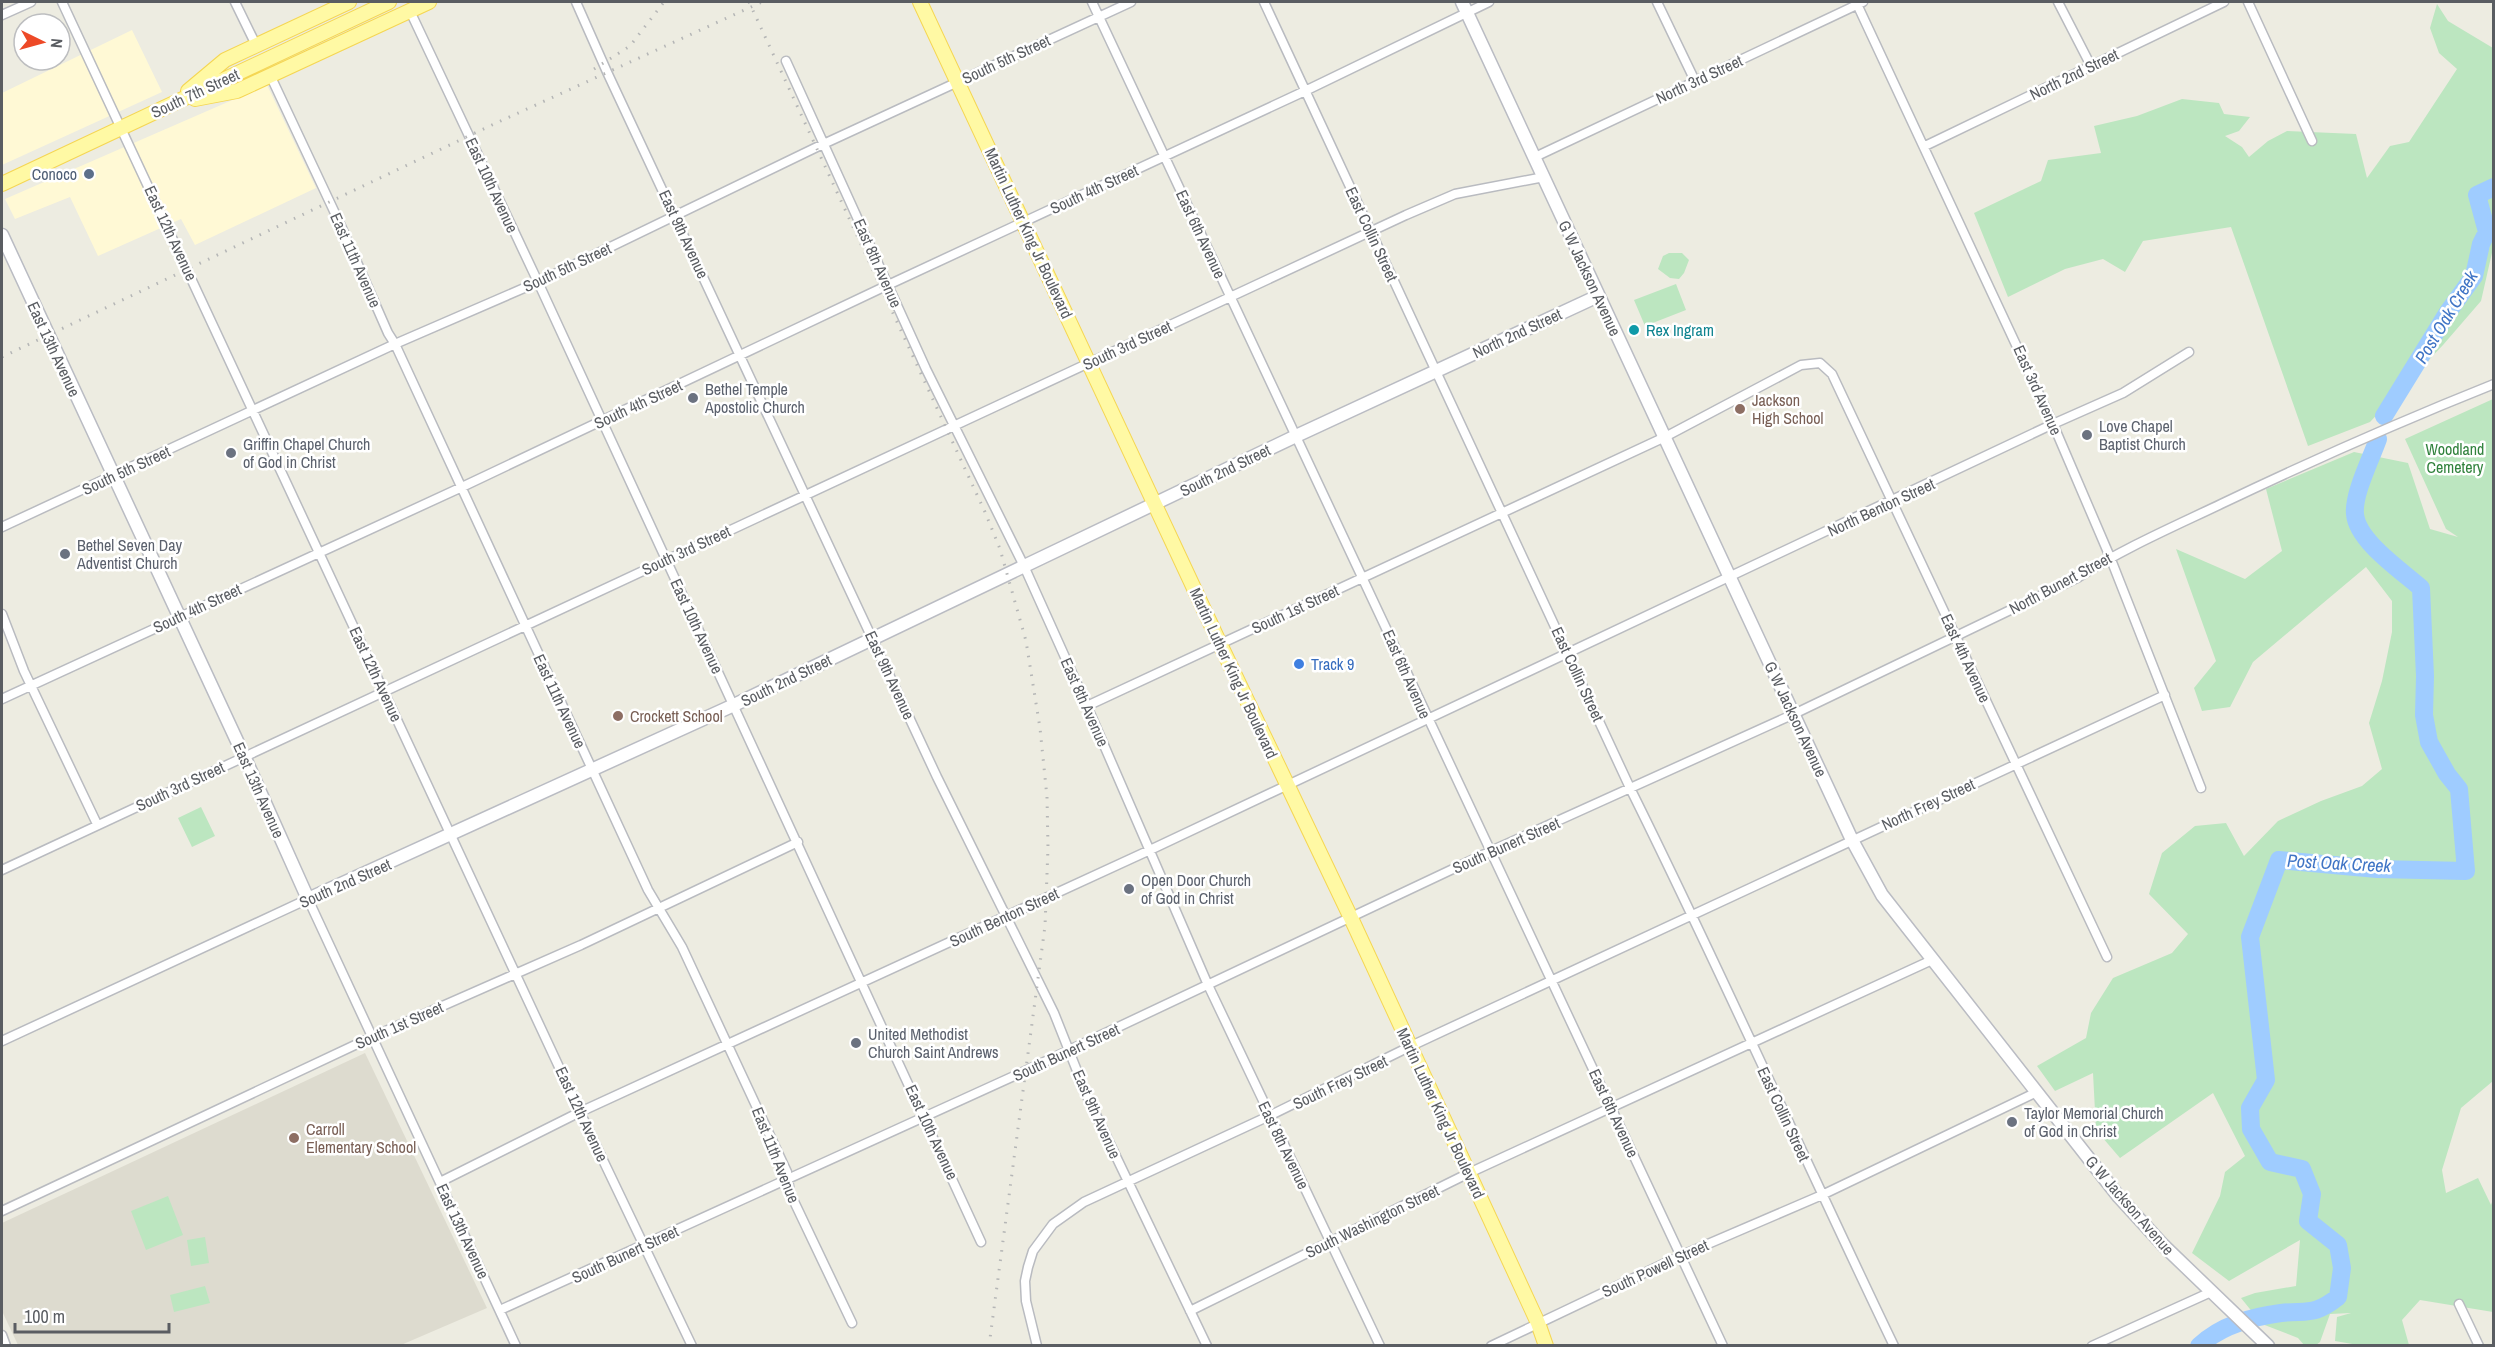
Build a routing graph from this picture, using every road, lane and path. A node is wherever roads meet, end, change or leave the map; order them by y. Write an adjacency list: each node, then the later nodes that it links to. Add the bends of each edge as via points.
1 (31, 2): 20 (street)
2 (62, 2): 30 (street, East 12th Avenue)
3 (236, 2): 22 (street)
4 (349, 2): 22 (main road)
5 (389, 2): 29 (main road, South 7th Street)
6 (429, 2): 19 (main road)
7 (576, 2): 38 (street, East 9th Avenue)
8 (920, 2): 26 (main road, Martin Luther King Jr Boulevard)
9 (1092, 2): 21 (street, East 6th Avenue)
10 (1131, 2): 21 (street, South 5th Street)
11 (1264, 2): 28 (street, East Collin Street)
12 (1489, 2): 18 (street, South 4th Street)
13 (1657, 2): 27 (street)
14 (1859, 2): 27 (street, North 3rd Street); 33 (street, East 3rd Avenue)
15 (2058, 2): 24 (street)
16 (2224, 2): 24 (street, North 2nd Street)
17 (2248, 2): 31 (street)
18 (1465, 7): 28 (street, South 4th Street); 35 (street, G W Jackson Avenue)
19 (410, 11): 25 (main road); 42 (street, East 10th Avenue)
20 (2, 15)
21 (1099, 17): 26 (street, South 5th Street); 34 (street, East 6th Avenue)
22 (256, 45): 29 (main road, via 225,60)
23 (786, 61): 32 (street, East 8th Avenue)
24 (2091, 66): 33 (street, North 2nd Street)
25 (271, 77): 29 (main road, via 237,91); 46 (street, East 11th Avenue)
26 (958, 81): 32 (street, South 5th Street); 39 (main road, Martin Luther King Jr Boulevard)
27 (1695, 81): 35 (street, North 3rd Street)
28 (1305, 91): 34 (street, South 4th Street); 40 (street, East Collin Street)
29 (175, 103): 30 (main road, South 7th Street)
30 (122, 128): 37 (main road, South 7th Street); 53 (street, East 12th Avenue)
31 (2312, 141)
32 (824, 144): 38 (street, South 5th Street); 43 (street, East 8th Avenue)
33 (1925, 146): 55 (street, East 3rd Avenue)
34 (1164, 156): 39 (street, South 4th Street); 45 (street, East 6th Avenue)
35 (1535, 157): 36 (street, G W Jackson Avenue)
36 (1544, 177): 40 (street, via 1455,194); 44 (street, G W Jackson Avenue)
37 (2, 184)
38 (675, 215): 42 (street, South 5th Street); 48 (street, East 9th Avenue)
39 (1024, 222): 43 (street, South 4th Street); 49 (main road, Martin Luther King Jr Boulevard)
40 (1371, 231): 45 (street, South 3rd Street); 51 (street, East Collin Street)
41 (2, 235): 59 (street, East 13th Avenue)
42 (538, 282): 46 (street, South 5th Street); 54 (street, East 10th Avenue)
43 (888, 285): 48 (street, South 4th Street); 56 (street, East 8th Avenue)
44 (1598, 296): 51 (street, North 2nd Street); 58 (street, G W Jackson Avenue)
45 (1231, 297): 49 (street, South 3rd Street); 57 (street, East 6th Avenue)
46 (395, 344): 53 (street, South 5th Street); 60 (street, East 11th Avenue)
47 (2189, 352): 55 (street, North Benton Street, via 2123,393)
48 (740, 356): 54 (street, South 4th Street); 61 (street, East 9th Avenue)
49 (1089, 362): 56 (street, South 3rd Street); 63 (main road, Martin Luther King Jr Boulevard)
50 (1820, 363): 58 (street, South 1st Street, via 1801,365); 62 (street, East 4th Avenue, via 1832,374)
51 (1436, 370): 57 (street, South 2nd Street); 64 (street, East Collin Street)
52 (2493, 384): 67 (street, North Bunert Street, via 2268,481)
53 (254, 410): 59 (street, South 5th Street); 66 (street, East 12th Avenue)
54 (602, 421): 60 (street, South 4th Street); 68 (street, East 10th Avenue)
55 (2054, 424): 62 (street, North Benton Street); 67 (street, East 3rd Avenue)
56 (954, 425): 61 (street, South 3rd Street); 69 (street, East 8th Avenue)
57 (1296, 436): 63 (street, South 2nd Street); 70 (street, East 6th Avenue)
58 (1665, 437): 64 (street, South 1st Street); 71 (street, G W Jackson Avenue)
59 (113, 476): 65 (street, South 5th Street); 73 (street, East 13th Avenue)
60 (462, 487): 66 (street, South 4th Street); 74 (street, East 11th Avenue)
61 (805, 495): 68 (street, South 3rd Street); 76 (street, East 9th Avenue)
62 (1892, 502): 71 (street, North Benton Street); 75 (street, East 4th Avenue)
63 (1155, 504): 69 (street, South 2nd Street); 77 (main road, Martin Luther King Jr Boulevard)
64 (1503, 511): 70 (street, South 1st Street); 78 (street, East Collin Street)
65 (2, 527)
66 (320, 552): 73 (street, South 4th Street); 80 (street, East 12th Avenue)
67 (2110, 557): 75 (street, North Bunert Street, via 2079,577); 81 (street, East 3rd Avenue)
68 (666, 560): 74 (street, South 3rd Street); 83 (street, East 10th Avenue)
69 (1024, 566): 76 (street, South 2nd Street); 84 (street, East 8th Avenue)
70 (1364, 577): 77 (street, South 1st Street); 86 (street, East 6th Avenue)
71 (1730, 578): 78 (street, North Benton Street); 85 (street, G W Jackson Avenue)
72 (2, 614): 79 (street)
73 (179, 616): 79 (street, South 4th Street); 87 (street, East 13th Avenue)
74 (525, 625): 80 (street, South 3rd Street); 89 (street, East 11th Avenue)
75 (1955, 636): 85 (street, North Bunert Street); 88 (street, East 4th Avenue)
76 (873, 638): 83 (street, South 2nd Street); 103 (street, East 9th Avenue)
77 (1220, 644): 84 (street, South 1st Street); 90 (main road, Martin Luther King Jr Boulevard)
78 (1568, 653): 86 (street, South Benton Street); 92 (street, East Collin Street)
79 (31, 686): 82 (street, South 4th Street); 93 (street)
80 (384, 691): 87 (street, South 3rd Street); 94 (street, East 12th Avenue)
81 (2165, 695): 88 (street, North Frey Street); 91 (street, East 3rd Avenue)
82 (2, 699)
83 (734, 705): 89 (street, South 2nd Street); 96 (street, East 10th Avenue)
84 (1087, 706): 97 (street, East 8th Avenue)
85 (1794, 714): 92 (street, North Bunert Street); 95 (street, G W Jackson Avenue)
86 (1426, 719): 90 (street, South Benton Street); 98 (street, East 6th Avenue)
87 (244, 756): 93 (street, South 3rd Street); 100 (street, East 13th Avenue)
88 (2016, 764): 95 (street, North Frey Street); 105 (street, East 4th Avenue)
89 (592, 771): 94 (street, South 2nd Street); 101 (street, East 11th Avenue)
90 (1286, 784): 97 (street, South Benton Street); 104 (main road, Martin Luther King Jr Boulevard)
91 (2200, 788)
92 (1631, 789): 98 (street, South Bunert Street); 102 (street, East Collin Street)
93 (97, 824): 99 (street, South 3rd Street)
94 (451, 835): 100 (street, South 2nd Street); 107 (street, East 12th Avenue)
95 (1852, 840): 102 (street, North Frey Street); 106 (street, G W Jackson Avenue, via 1892,910)
96 (798, 842): 101 (street, South 1st Street); 109 (street, East 10th Avenue)
97 (1149, 850): 103 (street, South Benton Street); 110 (street, East 8th Avenue)
98 (1491, 851): 104 (street, South Bunert Street); 108 (street, East 6th Avenue)
99 (2, 870)
100 (308, 899): 111 (street, East 13th Avenue); 112 (street, South 2nd Street)
101 (659, 908): 107 (street, South 1st Street); 114 (street, East 11th Avenue, via 682,947)
102 (1693, 915): 108 (street, South Frey Street); 113 (street, East Collin Street)
103 (1004, 916): 109 (street, South Benton Street); 116 (street, East 9th Avenue)
104 (1351, 918): 110 (street, South Bunert Street); 115 (main road, Martin Luther King Jr Boulevard)
105 (2107, 957)
106 (1932, 960): 113 (street, South Washington Street); 117 (street, G W Jackson Avenue)
107 (516, 973): 111 (street, South 1st Street); 119 (street, East 12th Avenue)
108 (1553, 982): 115 (street, South Frey Street); 118 (street, East 6th Avenue)
109 (862, 984): 114 (street, South Benton Street); 121 (street, East 10th Avenue)
110 (1208, 985): 116 (street, South Bunert Street); 120 (street, East 8th Avenue)
111 (372, 1037): 124 (street, East 13th Avenue); 127 (street, South 1st Street)
112 (2, 1041)
113 (1752, 1042): 118 (street, South Washington Street); 126 (street, East Collin Street)
114 (727, 1044): 119 (street, South Benton Street); 123 (street, East 11th Avenue)
115 (1411, 1046): 120 (street, South Frey Street); 122 (main road, Martin Luther King Jr Boulevard)
116 (1069, 1050): 121 (street, South Bunert Street); 125 (street, East 9th Avenue)
117 (2037, 1092): 126 (street, South Powell Street); 132 (street, G W Jackson Avenue, via 2119,1197)
118 (1611, 1107): 122 (street, South Washington Street); 131 (street, East 6th Avenue)
119 (580, 1112): 124 (street, South Benton Street); 130 (street, East 12th Avenue)
120 (1269, 1116): 125 (street, South Frey Street); 128 (street, East 8th Avenue)
121 (925, 1117): 123 (street, South Bunert Street); 129 (street, East 10th Avenue)
122 (1469, 1173): 128 (street, South Washington Street); 137 (main road, Martin Luther King Jr Boulevard)
123 (788, 1179): 130 (street, South Bunert Street); 136 (street, East 11th Avenue, via 790,1193)
124 (440, 1182): 134 (street, East 13th Avenue)
125 (1128, 1182): 135 (street, East 9th Avenue); 143 (street, South Frey Street, via 1071,1210 1053,1224 1033,1251 1025,1281 1029,1320)
126 (1822, 1195): 131 (street, South Powell Street); 149 (street, East Collin Street)
127 (2, 1211)
128 (1332, 1241): 135 (street, South Washington Street); 145 (street, East 8th Avenue)
129 (981, 1242)
130 (644, 1246): 134 (street, South Bunert Street); 142 (street, East 12th Avenue)
131 (1680, 1256): 137 (street, South Powell Street); 148 (street, East 6th Avenue)
132 (2213, 1293): 139 (street, G W Jackson Avenue); 150 (street)
133 (2459, 1304): 151 (street)
134 (500, 1311): 141 (street, East 13th Avenue)
135 (1190, 1311): 144 (street, East 9th Avenue)
136 (852, 1323)
137 (1538, 1323): 146 (street, South Powell Street); 147 (main road, Martin Luther King Jr Boulevard)
138 (2, 1335): 140 (street)
139 (2267, 1344)
140 (6, 1346)
141 (516, 1346)
142 (692, 1346)
143 (1037, 1346)
144 (1207, 1346)
145 (1380, 1346)
146 (1491, 1346)
147 (1546, 1346)
148 (1723, 1346)
149 (1894, 1346)
150 (2092, 1346)
151 (2479, 1346)

